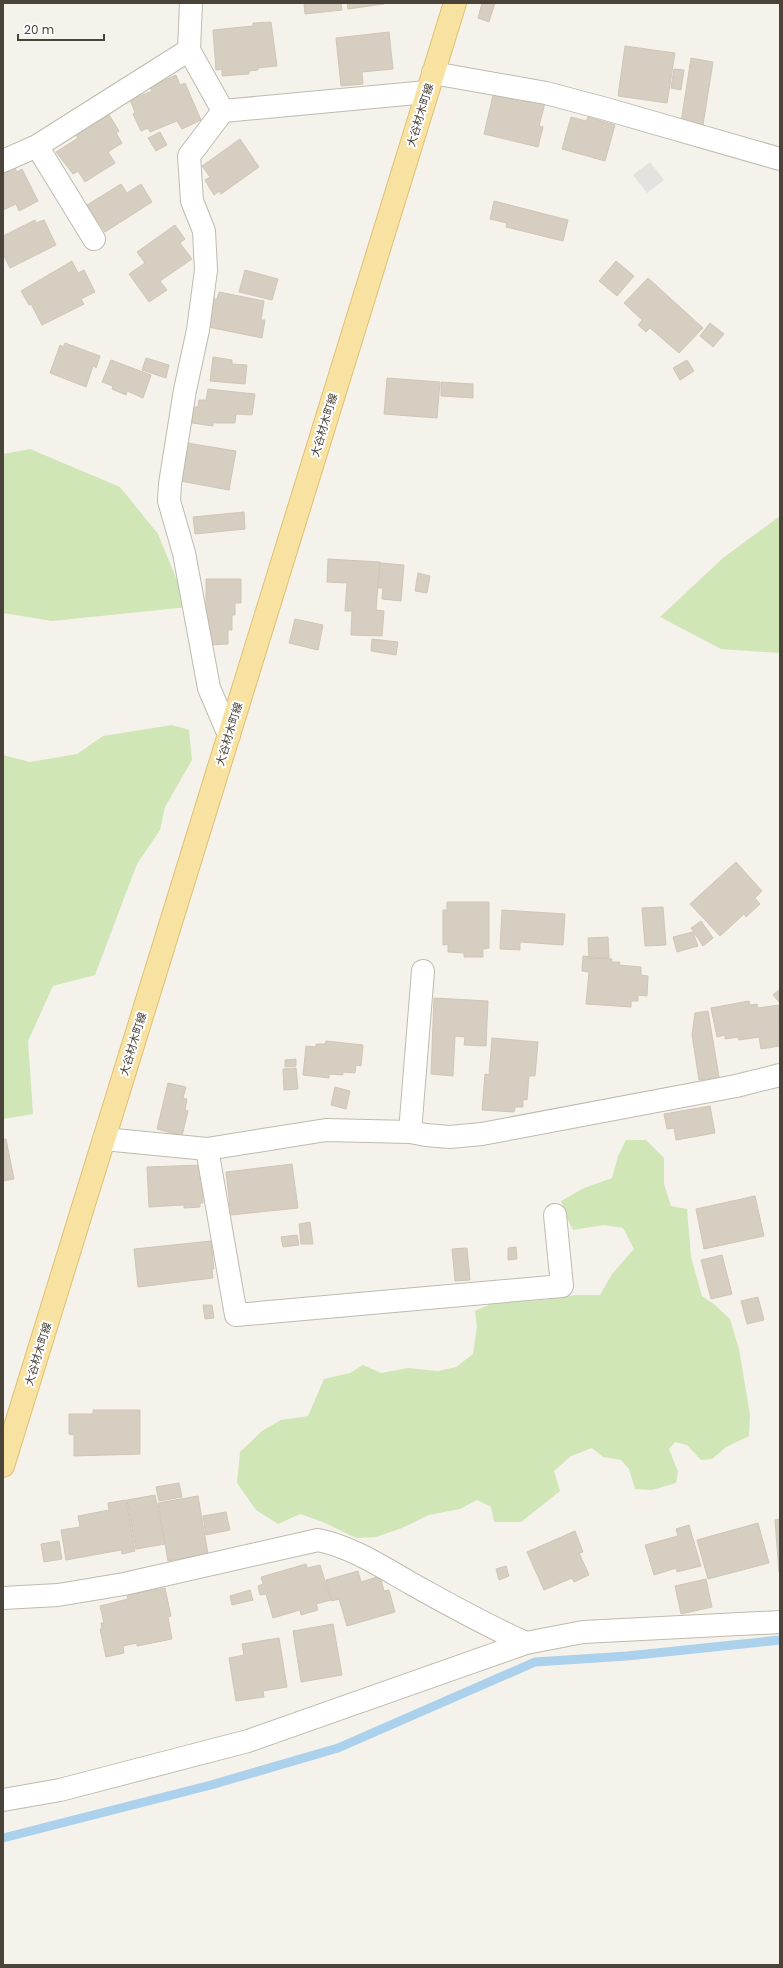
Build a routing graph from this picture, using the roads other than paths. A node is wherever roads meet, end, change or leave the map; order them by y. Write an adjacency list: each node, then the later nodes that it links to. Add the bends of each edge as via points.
1 (191, 3): 3 (street)
2 (455, 3): 4 (main road, 大谷材木町線)
3 (189, 50): 5 (street); 6 (street)
4 (430, 83): 5 (street); 7 (street, via 546,93); 10 (main road, 大谷材木町線)
5 (223, 111): 10 (street, via 189,156 192,201 204,232 206,270 169,501 184,553 209,688)
6 (37, 146): 8 (street); 9 (street)
7 (780, 159)
8 (3, 161)
9 (94, 239)
10 (229, 735): 14 (main road, 大谷材木町線)
11 (423, 971): 13 (street)
12 (779, 1081): 13 (street, via 482,1134 450,1136)
13 (410, 1132): 15 (street, via 326,1130)
14 (104, 1139): 15 (street); 17 (main road, 大谷材木町線)
15 (207, 1149): 16 (street, via 236,1314 562,1286)
16 (555, 1215)
17 (3, 1466)
18 (3, 1598): 20 (street, via 58,1595 124,1584 318,1540 333,1543 368,1559 486,1625)
19 (780, 1622): 20 (street, via 583,1632)
20 (526, 1643): 21 (street, via 248,1741 60,1790)
21 (3, 1800)

